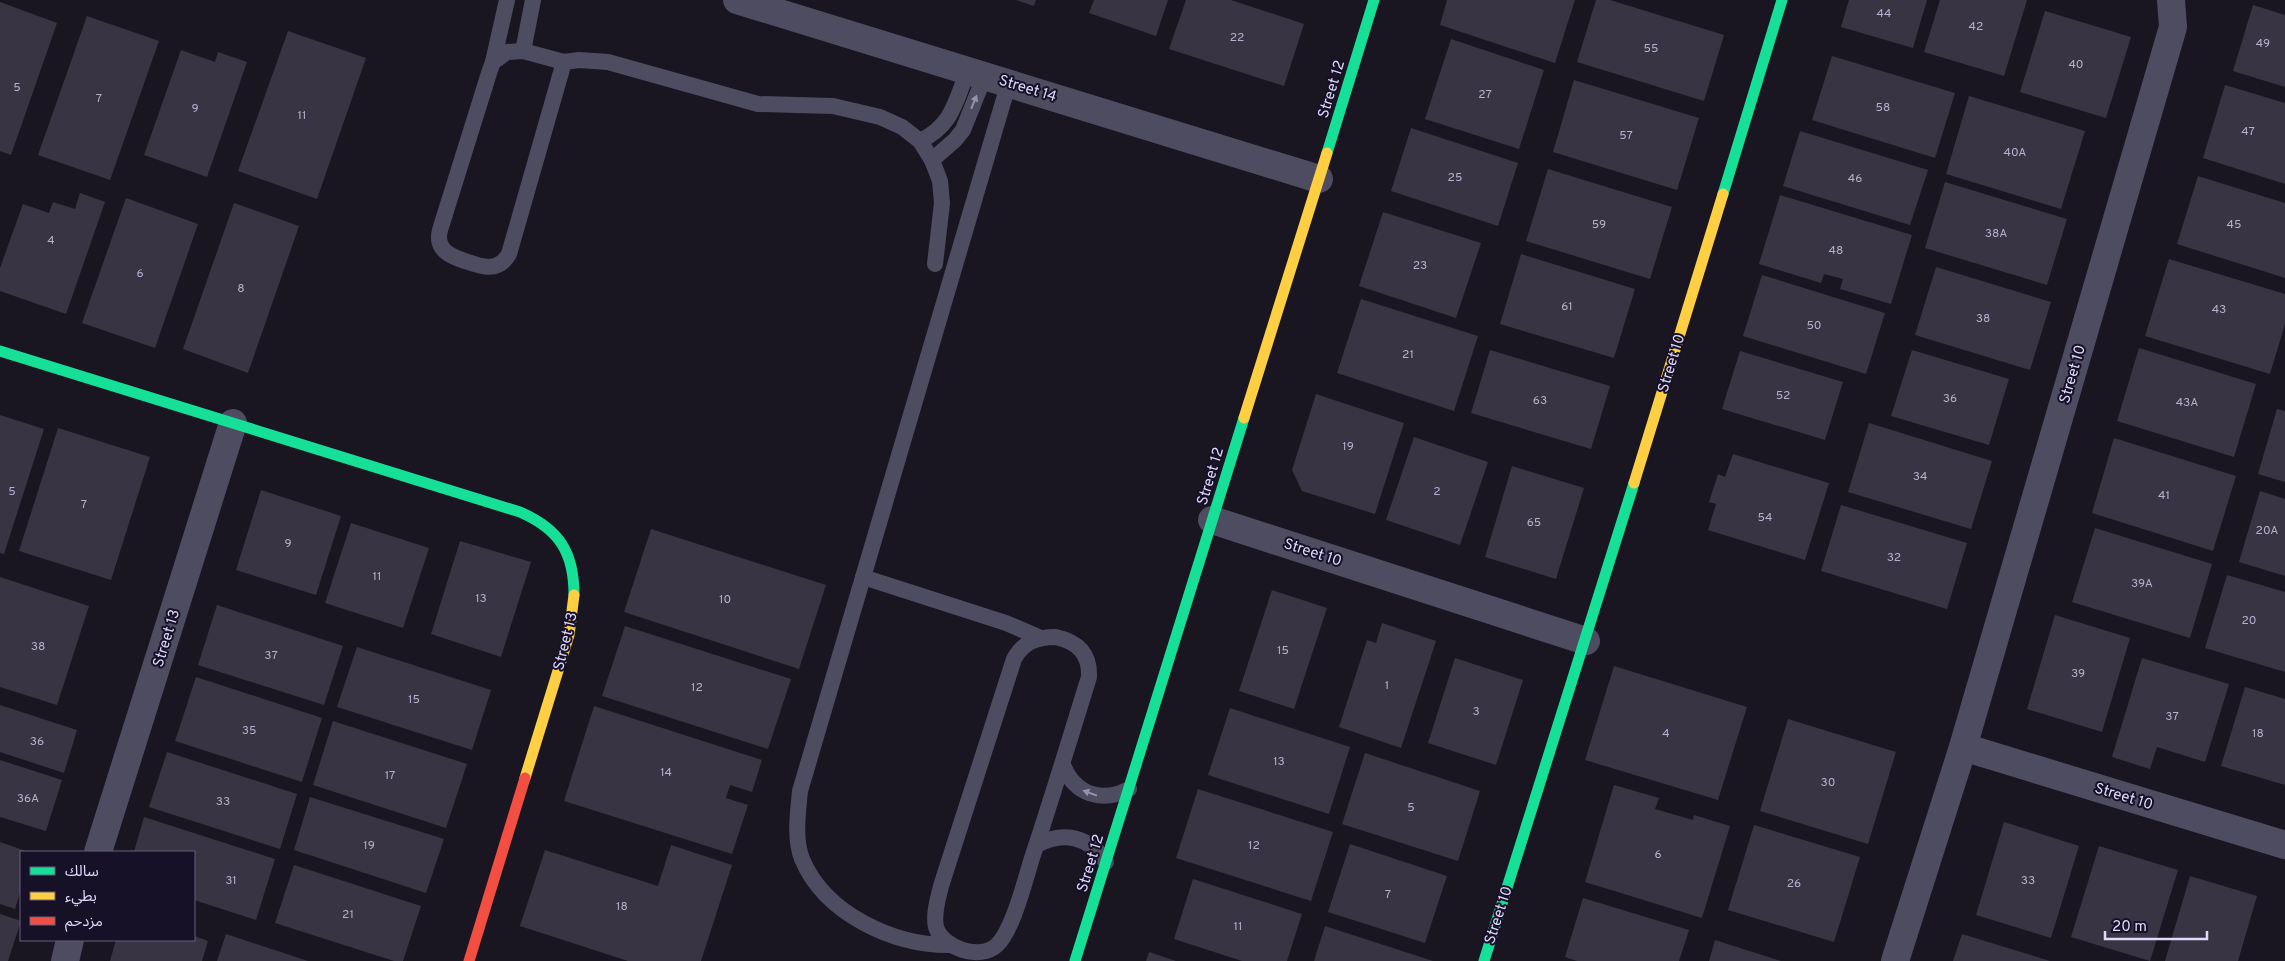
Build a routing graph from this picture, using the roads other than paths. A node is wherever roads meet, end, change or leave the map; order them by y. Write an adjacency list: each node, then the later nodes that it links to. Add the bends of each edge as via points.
1 (507, 0): 8 (lane)
2 (534, 0): 7 (lane)
3 (737, 0): 10 (street, Street 14)
4 (1374, 0): 13 (street, Street 12)
5 (1782, 0): 20 (street, Street 10)
6 (2171, 0): 21 (street, Street 10, via 2173,27)
7 (523, 51): 8 (lane, via 507,52); 9 (lane)
8 (494, 62): 9 (lane, via 438,236 445,253 488,268 500,264 509,254)
9 (564, 62): 11 (lane, via 608,62 758,104 833,106 857,110 902,127)
10 (987, 76): 11 (lane, via 935,134); 12 (lane, one-way to 10, via 963,130); 13 (street, Street 14); 18 (lane)
11 (920, 141): 12 (lane)
12 (932, 160): 14 (lane, via 940,181 942,203)
13 (1319, 179): 17 (street, Street 12)
14 (935, 264)
15 (0, 352): 16 (street, Street 13)
16 (233, 423): 26 (street, Street 13); 31 (street, Street 13, via 510,508 549,528 564,547 574,588 569,635)
17 (1212, 520): 20 (street, Street 10); 23 (street, Street 12)
18 (863, 577): 19 (lane, via 1006,623); 29 (lane, via 800,791 797,816 802,859 836,906 859,920 915,942)
19 (1041, 638): 22 (lane, via 1056,637 1073,643 1085,654 1090,668); 29 (lane, via 1030,641 1014,659 941,886 935,914 936,927 941,938)
20 (1586, 641): 33 (street, Street 10)
21 (1963, 747): 25 (street, Street 10); 34 (street, Street 10)
22 (1064, 765): 23 (lane, one-way to 22, via 1107,797 1085,792 1068,776); 24 (lane)
23 (1129, 789): 27 (street, Street 12)
24 (1037, 845): 27 (lane, via 1055,837 1075,838 1093,846); 29 (lane, via 1016,910 996,945 977,952)
25 (2285, 845)
26 (98, 851)
27 (1106, 862): 32 (street, Street 12)
28 (70, 941): 30 (street)
29 (951, 945)
30 (65, 961)
31 (469, 961)
32 (1075, 961)
33 (1484, 961)
34 (1895, 961)

